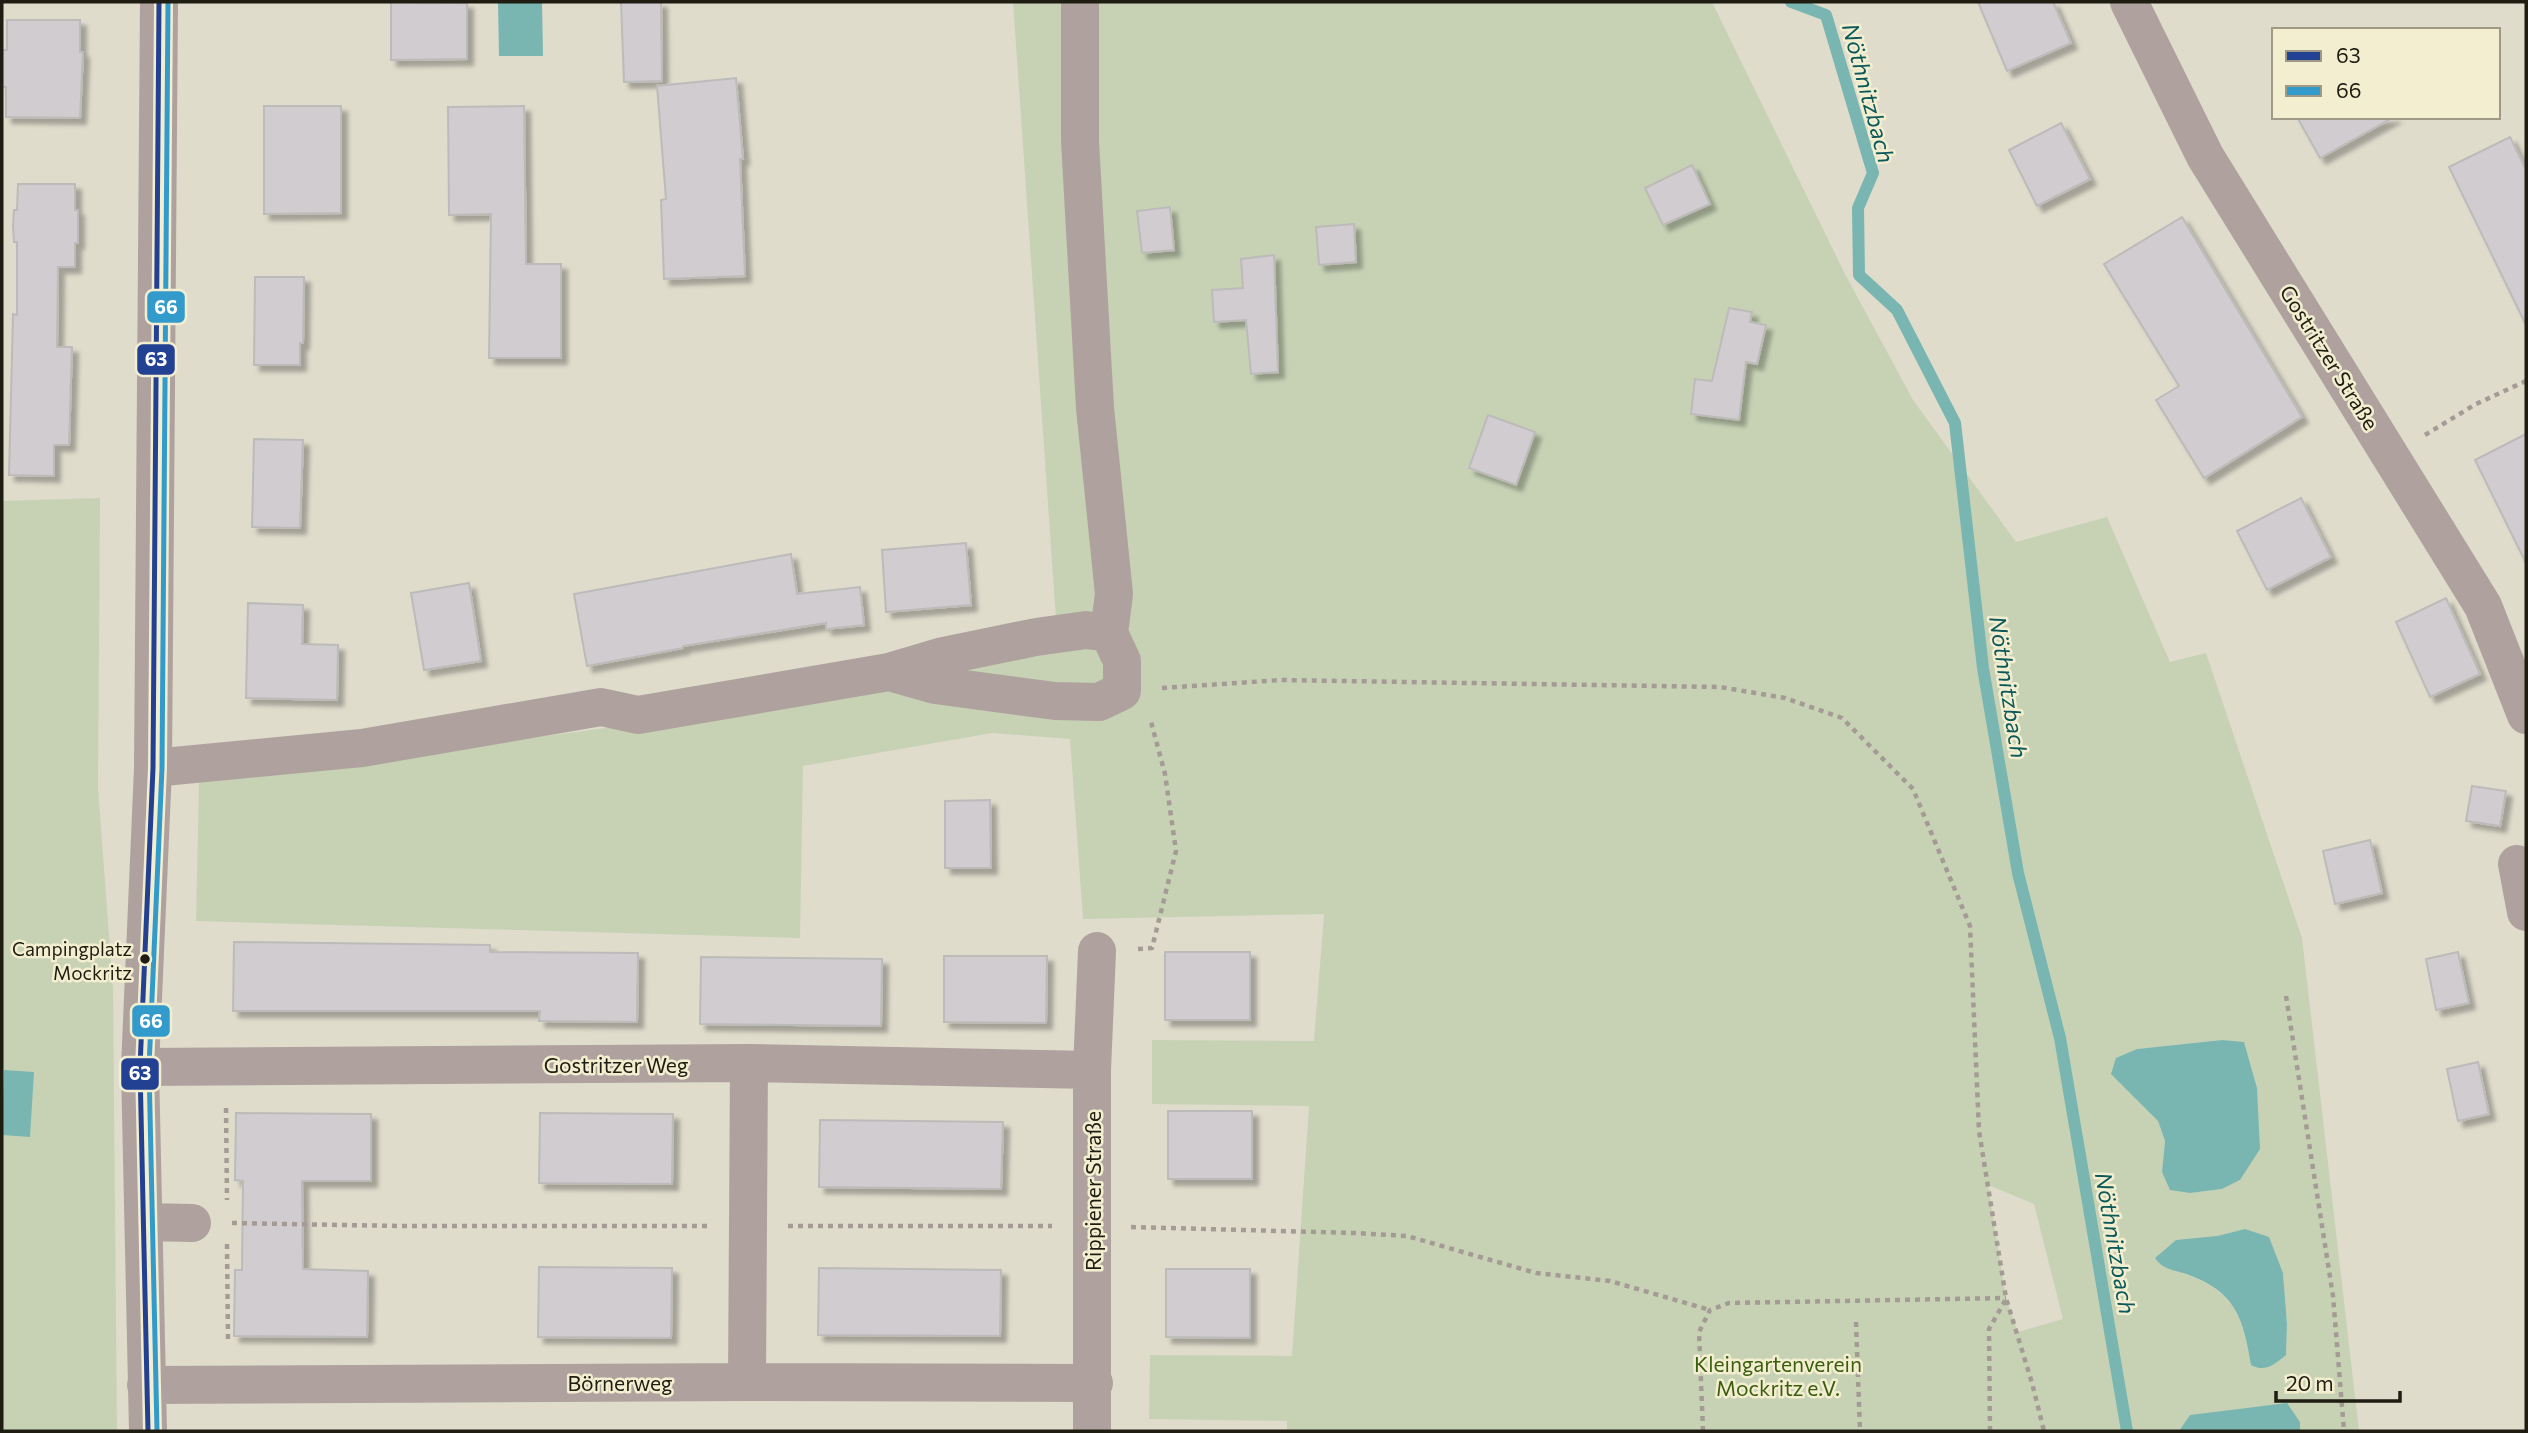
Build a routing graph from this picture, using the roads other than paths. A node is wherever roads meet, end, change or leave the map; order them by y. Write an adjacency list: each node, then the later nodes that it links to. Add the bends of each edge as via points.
1 (159, 2): 7 (street)
2 (1080, 2): 4 (street, via 1080,141 1095,408 1114,594)
3 (2129, 2): 6 (street, Gostritzer Straße, via 2204,156 2483,606)
4 (1109, 633): 5 (street, via 1086,630 1036,637); 5 (street, via 1122,661 1122,691 1099,702 1055,701 935,685)
5 (889, 672): 7 (street, via 638,715 601,707 362,748)
6 (2526, 715)
7 (153, 768): 12 (street)
8 (2517, 864): 9 (street)
9 (2526, 912)
10 (1097, 951): 13 (street, Rippiener Straße)
11 (750, 1063): 12 (street, Gostritzer Weg); 13 (street, Gostritzer Weg); 16 (street)
12 (140, 1067): 14 (street)
13 (1092, 1070): 17 (street, Rippiener Straße)
14 (144, 1222): 15 (street); 18 (street)
15 (192, 1223)
16 (747, 1382): 17 (street, Börnerweg); 18 (street, Börnerweg)
17 (1094, 1383): 20 (street, Rippiener Straße)
18 (146, 1385): 19 (street)
19 (148, 1431)
20 (1092, 1431)

